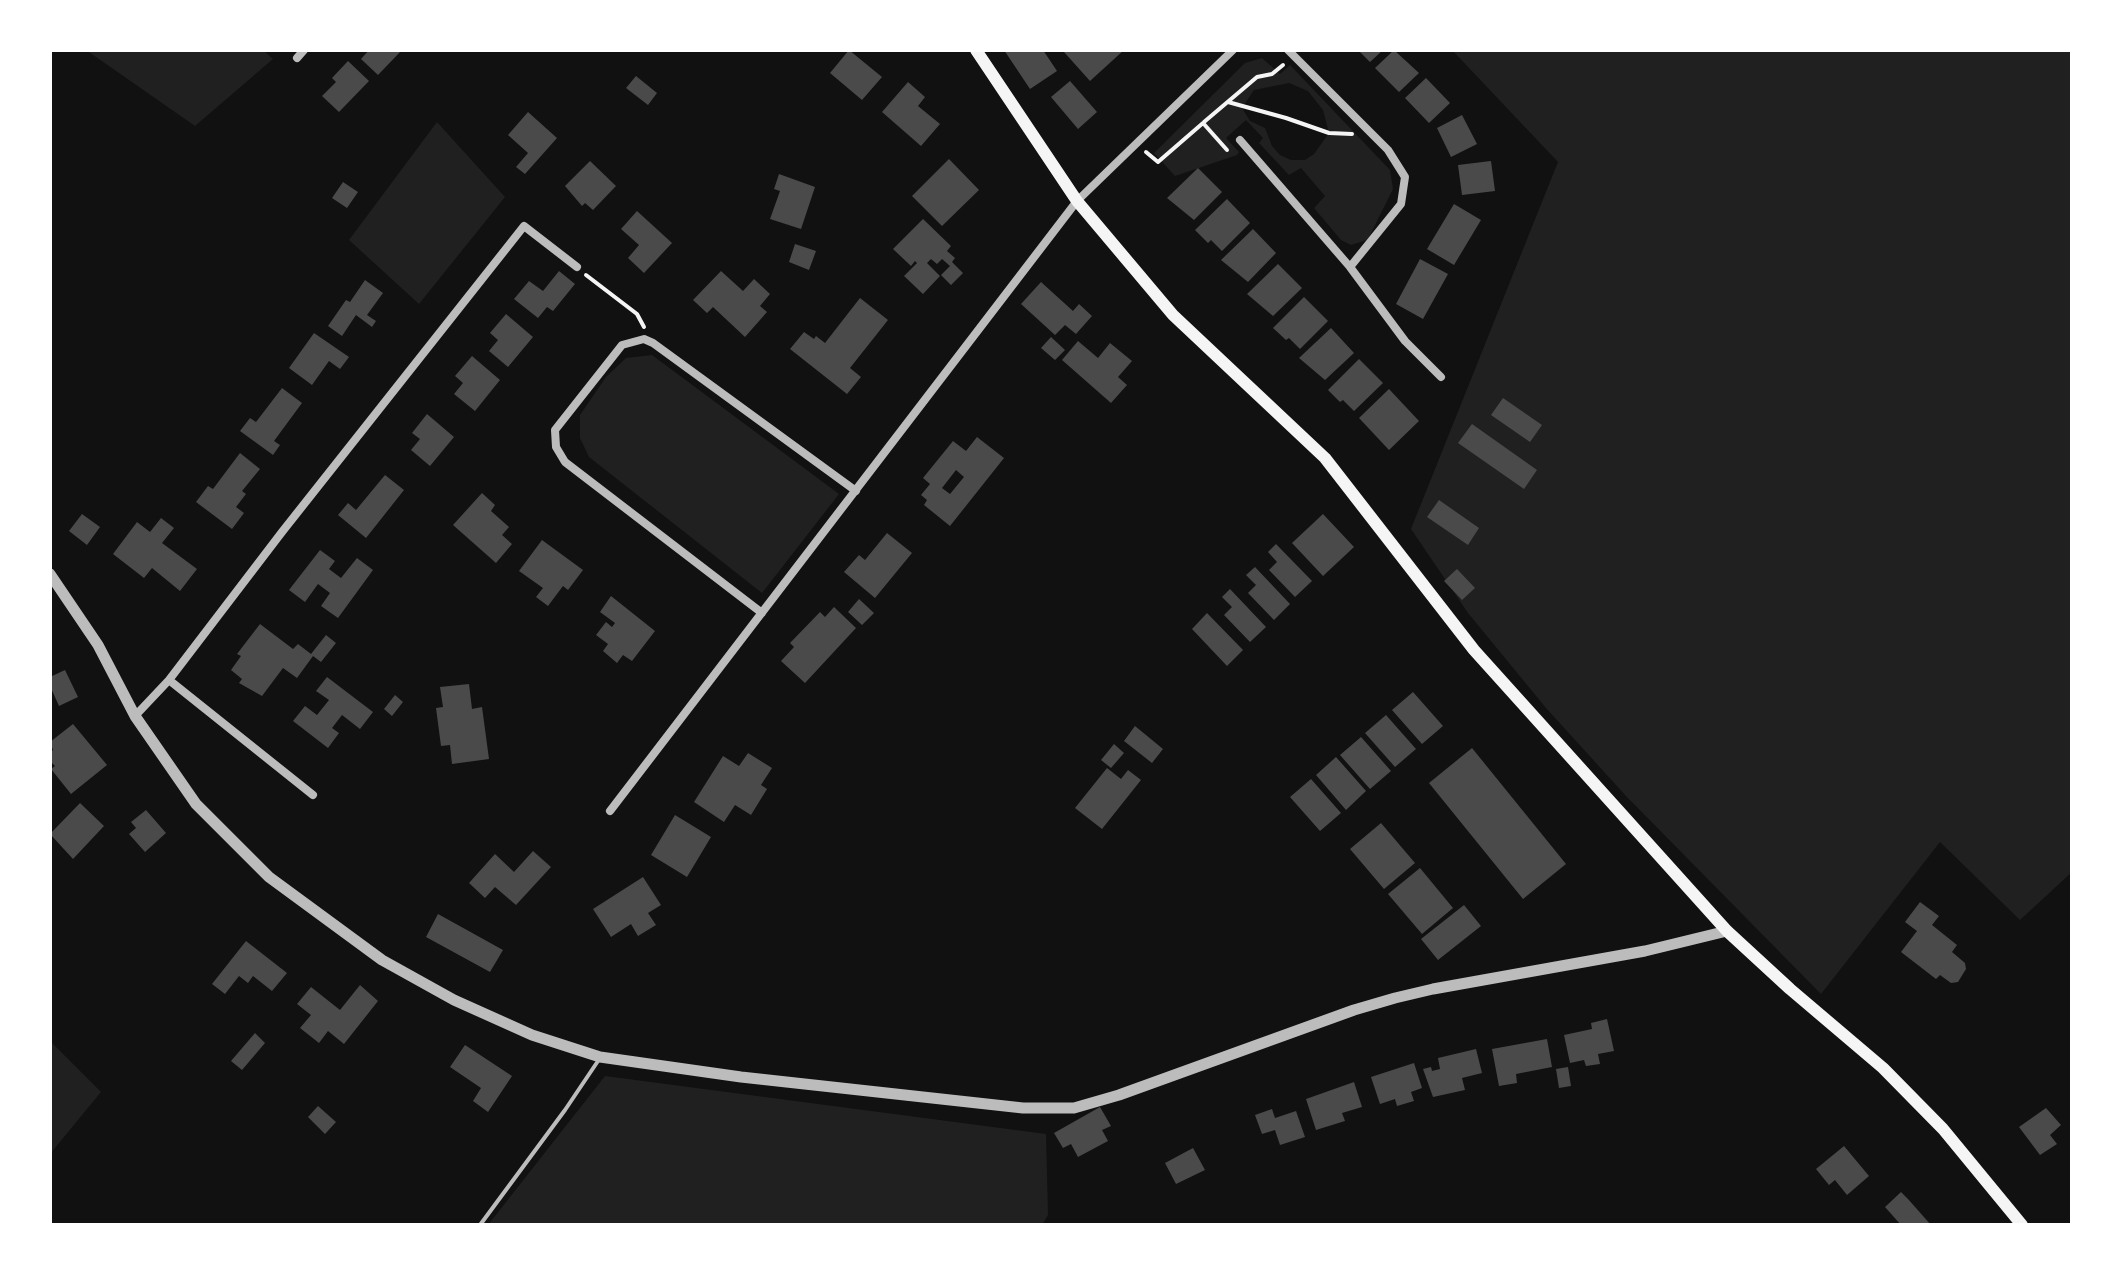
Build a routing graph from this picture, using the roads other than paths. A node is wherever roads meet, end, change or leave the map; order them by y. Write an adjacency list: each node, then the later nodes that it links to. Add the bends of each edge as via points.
1 (976, 50): 5 (main road)
2 (1233, 50): 5 (street)
3 (1291, 53): 7 (street, via 1388,150 1405,177 1401,204)
4 (1240, 140): 7 (street)
5 (1077, 201): 9 (street); 16 (main road, via 1173,315 1325,458 1474,650)
6 (577, 267): 12 (street, via 524,226)
7 (1350, 267): 8 (street, via 1405,341)
8 (1441, 377)
9 (856, 491): 11 (street); 11 (street, via 644,339 622,345 555,430 556,447 565,462)
10 (50, 574): 13 (street, via 98,645)
11 (762, 613): 15 (street)
12 (169, 680): 13 (street); 14 (street)
13 (135, 716): 17 (street, via 196,804 269,877 382,960 532,1035)
14 (313, 795)
15 (610, 811)
16 (1727, 931): 17 (street, via 1395,998 1074,1108 1023,1108); 19 (main road, via 1883,1068 1943,1129)
17 (600, 1057): 18 (lane)
18 (480, 1225)
19 (2022, 1225)

